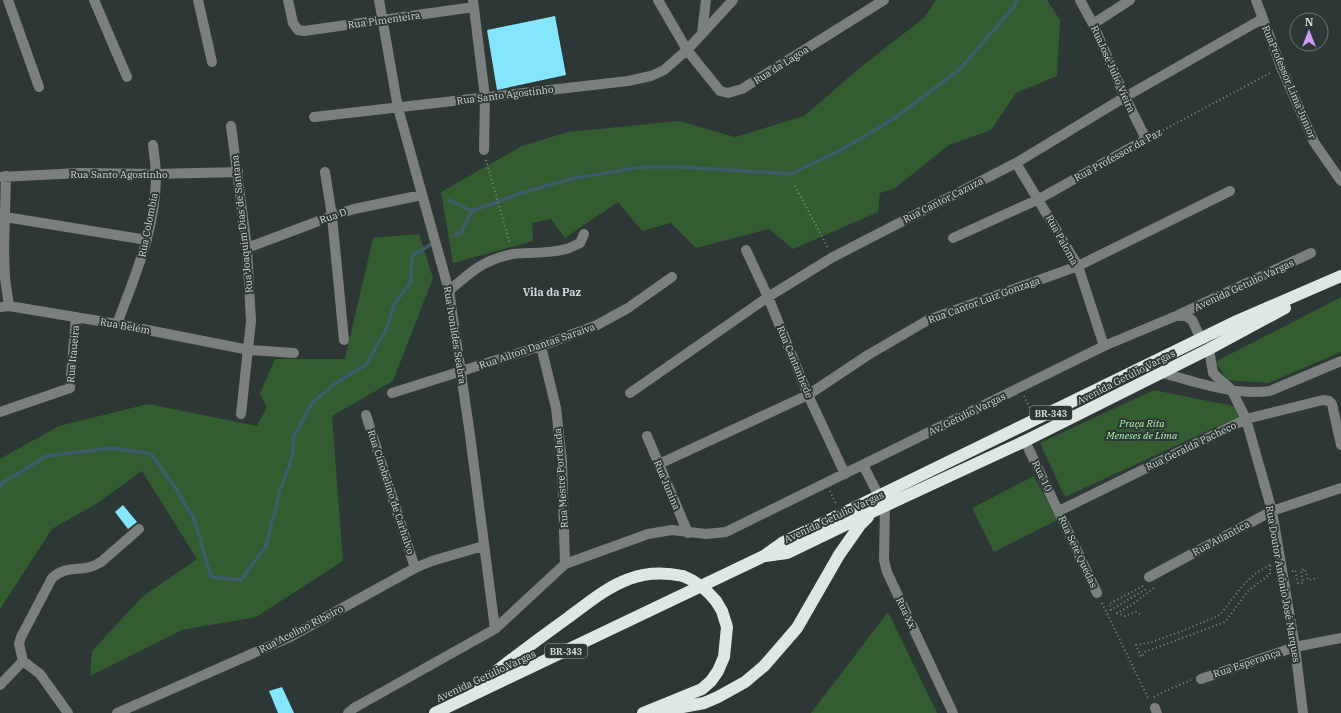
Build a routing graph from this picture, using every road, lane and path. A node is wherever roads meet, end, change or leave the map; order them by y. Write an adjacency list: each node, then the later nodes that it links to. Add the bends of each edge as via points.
1 (8, 0): 22 (street)
2 (94, 0): 21 (street)
3 (198, 0): 19 (street)
4 (288, 0): 15 (street, Rua Pimenteira, via 298,30)
5 (379, 0): 15 (street, Rua Ivonildes Seabra)
6 (658, 0): 18 (street, Rua da Lagoa)
7 (706, 0): 17 (street)
8 (733, 0): 17 (street, Rua Santo Agostinho)
9 (884, 0): 18 (street, Rua da Lagoa, via 734,93 720,91)
10 (1080, 0): 16 (street, RuaJosé Julio Vieira)
11 (1130, 0): 16 (street)
12 (1256, 0): 14 (street, RuaProfessor Lima Junior)
13 (473, 4): 15 (street, Rua Pimenteira); 23 (street)
14 (1262, 19): 20 (street, RuaProfessor Lima Junior); 24 (street, Rua Cantor Cazuza)
15 (382, 20): 25 (street, Rua Ivonildes Seabra)
16 (1093, 24): 24 (street, RuaJosé Julio Vieira)
17 (702, 33): 18 (street, Rua Santo Agostinho)
18 (687, 50): 23 (street, Rua Santo Agostinho, via 664,70 651,76 628,81)
19 (212, 62)
20 (1281, 67): 28 (path, Rua Professor da Paz); 37 (street, RuaProfessor Lima Junior, via 1314,142)
21 (127, 77)
22 (39, 87)
23 (485, 97): 25 (street, Rua Santo Agostinho); 30 (street)
24 (1125, 97): 28 (street, RuaJosé Julio Vieira); 32 (street, Rua Cantor Cazuza)
25 (398, 108): 26 (street, Rua Santo Agostinho); 40 (street, Rua Ivonildes Seabra)
26 (314, 117)
27 (231, 126): 33 (street, Rua Joaquim Dias de Santana)
28 (1146, 139): 41 (street, Rua Professor da Paz)
29 (153, 145): 35 (street, Rua Colombia)
30 (484, 150)
31 (486, 163): 44 (path)
32 (1016, 163): 41 (street, Rua Paloma); 51 (street, Rua Cantor Cazuza)
33 (238, 172): 35 (street, Rua Santo Agostinho); 48 (street, Rua Joaquim Dias de Santana)
34 (325, 172): 42 (street)
35 (156, 174): 36 (street, Rua Santo Agostinho); 47 (street, Rua Colombia, via 156,189)
36 (3, 176): 43 (street)
37 (1341, 181)
38 (794, 186): 51 (path)
39 (1230, 191): 52 (street, Rua Cantor Luiz Gonzaga)
40 (422, 195): 42 (street, Rua D); 55 (street, Rua Ivonildes Seabra)
41 (1039, 199): 46 (street, Rua Professor da Paz); 52 (street, Rua Paloma)
42 (332, 216): 48 (street, Rua D); 62 (street)
43 (5, 217): 47 (street); 57 (street)
44 (507, 232)
45 (584, 234): 55 (street, via 580,243 567,249 513,254 478,266)
46 (953, 238)
47 (147, 240): 60 (street, Rua Colombia, via 141,263)
48 (247, 248): 66 (street, Rua Joaquim Dias de Santana, via 251,321)
49 (746, 250): 56 (street, Rua Cantanhede)
50 (1311, 253): 58 (street, Avenida Getulio Vargas)
51 (833, 257): 56 (street, Rua Cantor Cazuza)
52 (1078, 266): 64 (street, Rua Paloma); 74 (street, Rua Cantor Luiz Gonzaga, via 928,320 868,355)
53 (672, 277): 63 (street, Rua Ailton Dantas Saraiva, via 628,308 597,325)
54 (1341, 277): 61 (highway, Avenida Getúlio Vargas / BR-343); 65 (highway, Avenida Getúlio Vargas / BR-343)
55 (449, 291): 69 (street, Rua Ivonildes Seabra)
56 (768, 297): 73 (street, Rua Cantor Cazuza); 74 (street, Rua Cantanhede)
57 (5, 307): 59 (street, Rua Belém)
58 (1176, 316): 61 (street, via 1186,316 1192,320); 64 (street, Av. Getúlio Vargas)
59 (76, 318): 60 (street, Rua Belém); 76 (street, Rua Itaueira, via 70,388)
60 (117, 324): 66 (street, Rua Belém)
61 (1201, 339): 89 (highway, Avenida Getúlio Vargas / BR-343)
62 (344, 340)
63 (541, 346): 69 (street, Rua Ailton Dantas Saraiva); 96 (street, Rua Mestre Portelada, via 556,408 562,461)
64 (1104, 346): 85 (street, Av. Getúlio Vargas)
65 (1209, 349): 70 (highway, Avenida Getúlio Vargas / BR-343); 71 (street, via 1213,373)
66 (249, 350): 67 (street, Rua Belém); 78 (street)
67 (294, 353)
68 (1341, 361): 71 (street, via 1270,391 1255,393)
69 (461, 372): 72 (street, Rua Ailton Dantas Saraiva); 95 (street, Rua Ivonildes Seabra)
70 (1163, 373): 71 (street); 82 (highway, Avenida Getúlio Vargas / BR-343)
71 (1231, 389): 80 (street, Rua Doutor Antônio José Marques)
72 (392, 393)
73 (630, 393)
74 (808, 395): 84 (street, Rua Cantor Luiz Gonzaga); 86 (street, Rua Cantanhede)
75 (1026, 399): 77 (path)
76 (0, 412)
77 (1032, 413)
78 (241, 414)
79 (366, 415): 97 (street, Rua Cinobelino de Carhalvo)
80 (1246, 419): 83 (street, Rua Geralda Pacheco, via 1323,400 1329,401 1332,404); 91 (street, Rua Geralda Pacheco); 92 (street, Rua Doutor Antônio José Marques)
81 (647, 436): 84 (street, Rua Junina)
82 (1025, 441): 89 (highway, Avenida Getúlio Vargas / BR-343); 91 (street, Rua 10)
83 (1341, 445)
84 (659, 464): 94 (street, Rua Junina)
85 (863, 465): 86 (street, Av. Getúlio Vargas); 89 (street)
86 (845, 474): 94 (street, Av. Getúlio Vargas, via 726,532)
87 (1341, 488): 92 (street, Rua Atlantica)
88 (832, 494): 90 (path)
89 (880, 504): 110 (highway, Avenida Getúlio Vargas / BR-343, via 787,553 764,556); 117 (highway, via 860,525 839,554 797,628 764,666 745,682 704,703); 118 (street, Rua Xx, via 886,572)
90 (838, 507)
91 (1059, 511): 101 (street, Rua Sete Quedas)
92 (1272, 511): 98 (street, Rua Atlantica); 105 (street, Rua Doutor Antônio José Marques)
93 (139, 530): 107 (street, via 95,566 68,569 52,578 21,636 19,644)
94 (688, 533): 96 (street, via 672,530 648,534)
95 (483, 546): 97 (street, Rua Acelino Ribeiro); 103 (street, Rua Ivonildes Seabra)
96 (565, 564): 103 (street)
97 (415, 568): 113 (street, Rua Acelino Ribeiro, via 288,638)
98 (1149, 577): 102 (path, via 1143,587 1109,604 1111,610 1150,586 1156,586 1117,613 1125,616 1136,612)
99 (1291, 577): 100 (path, via 1290,571 1295,570 1298,583 1303,583 1301,570 1305,569 1308,580)
100 (1318, 578)
101 (1097, 592): 111 (path)
102 (1140, 614)
103 (495, 629): 114 (street)
104 (1341, 638): 105 (street, Rua Esperança)
105 (1295, 647): 108 (street, Rua Esperança); 119 (street, Rua Doutor Antônio José Marques)
106 (1145, 652): 106 (path, via 1225,622 1248,591 1270,574 1270,566 1256,573 1243,585 1220,615 1152,642 1136,645 1141,657)
107 (23, 661): 109 (street); 112 (street, via 40,674)
108 (1201, 679): 111 (path, via 1194,679 1153,698)
109 (0, 685)
110 (462, 701): 115 (highway, Avenida Getúlio Vargas / BR-343); 116 (highway, bridge, via 509,661 600,594 628,579 652,573 683,576 700,586 716,601 722,611 727,627 724,657 718,671 702,689)
111 (1154, 708)
112 (68, 713)
113 (117, 713)
114 (348, 713)
115 (435, 713)
116 (643, 713)
117 (652, 713)
118 (953, 713)
119 (1303, 713)

